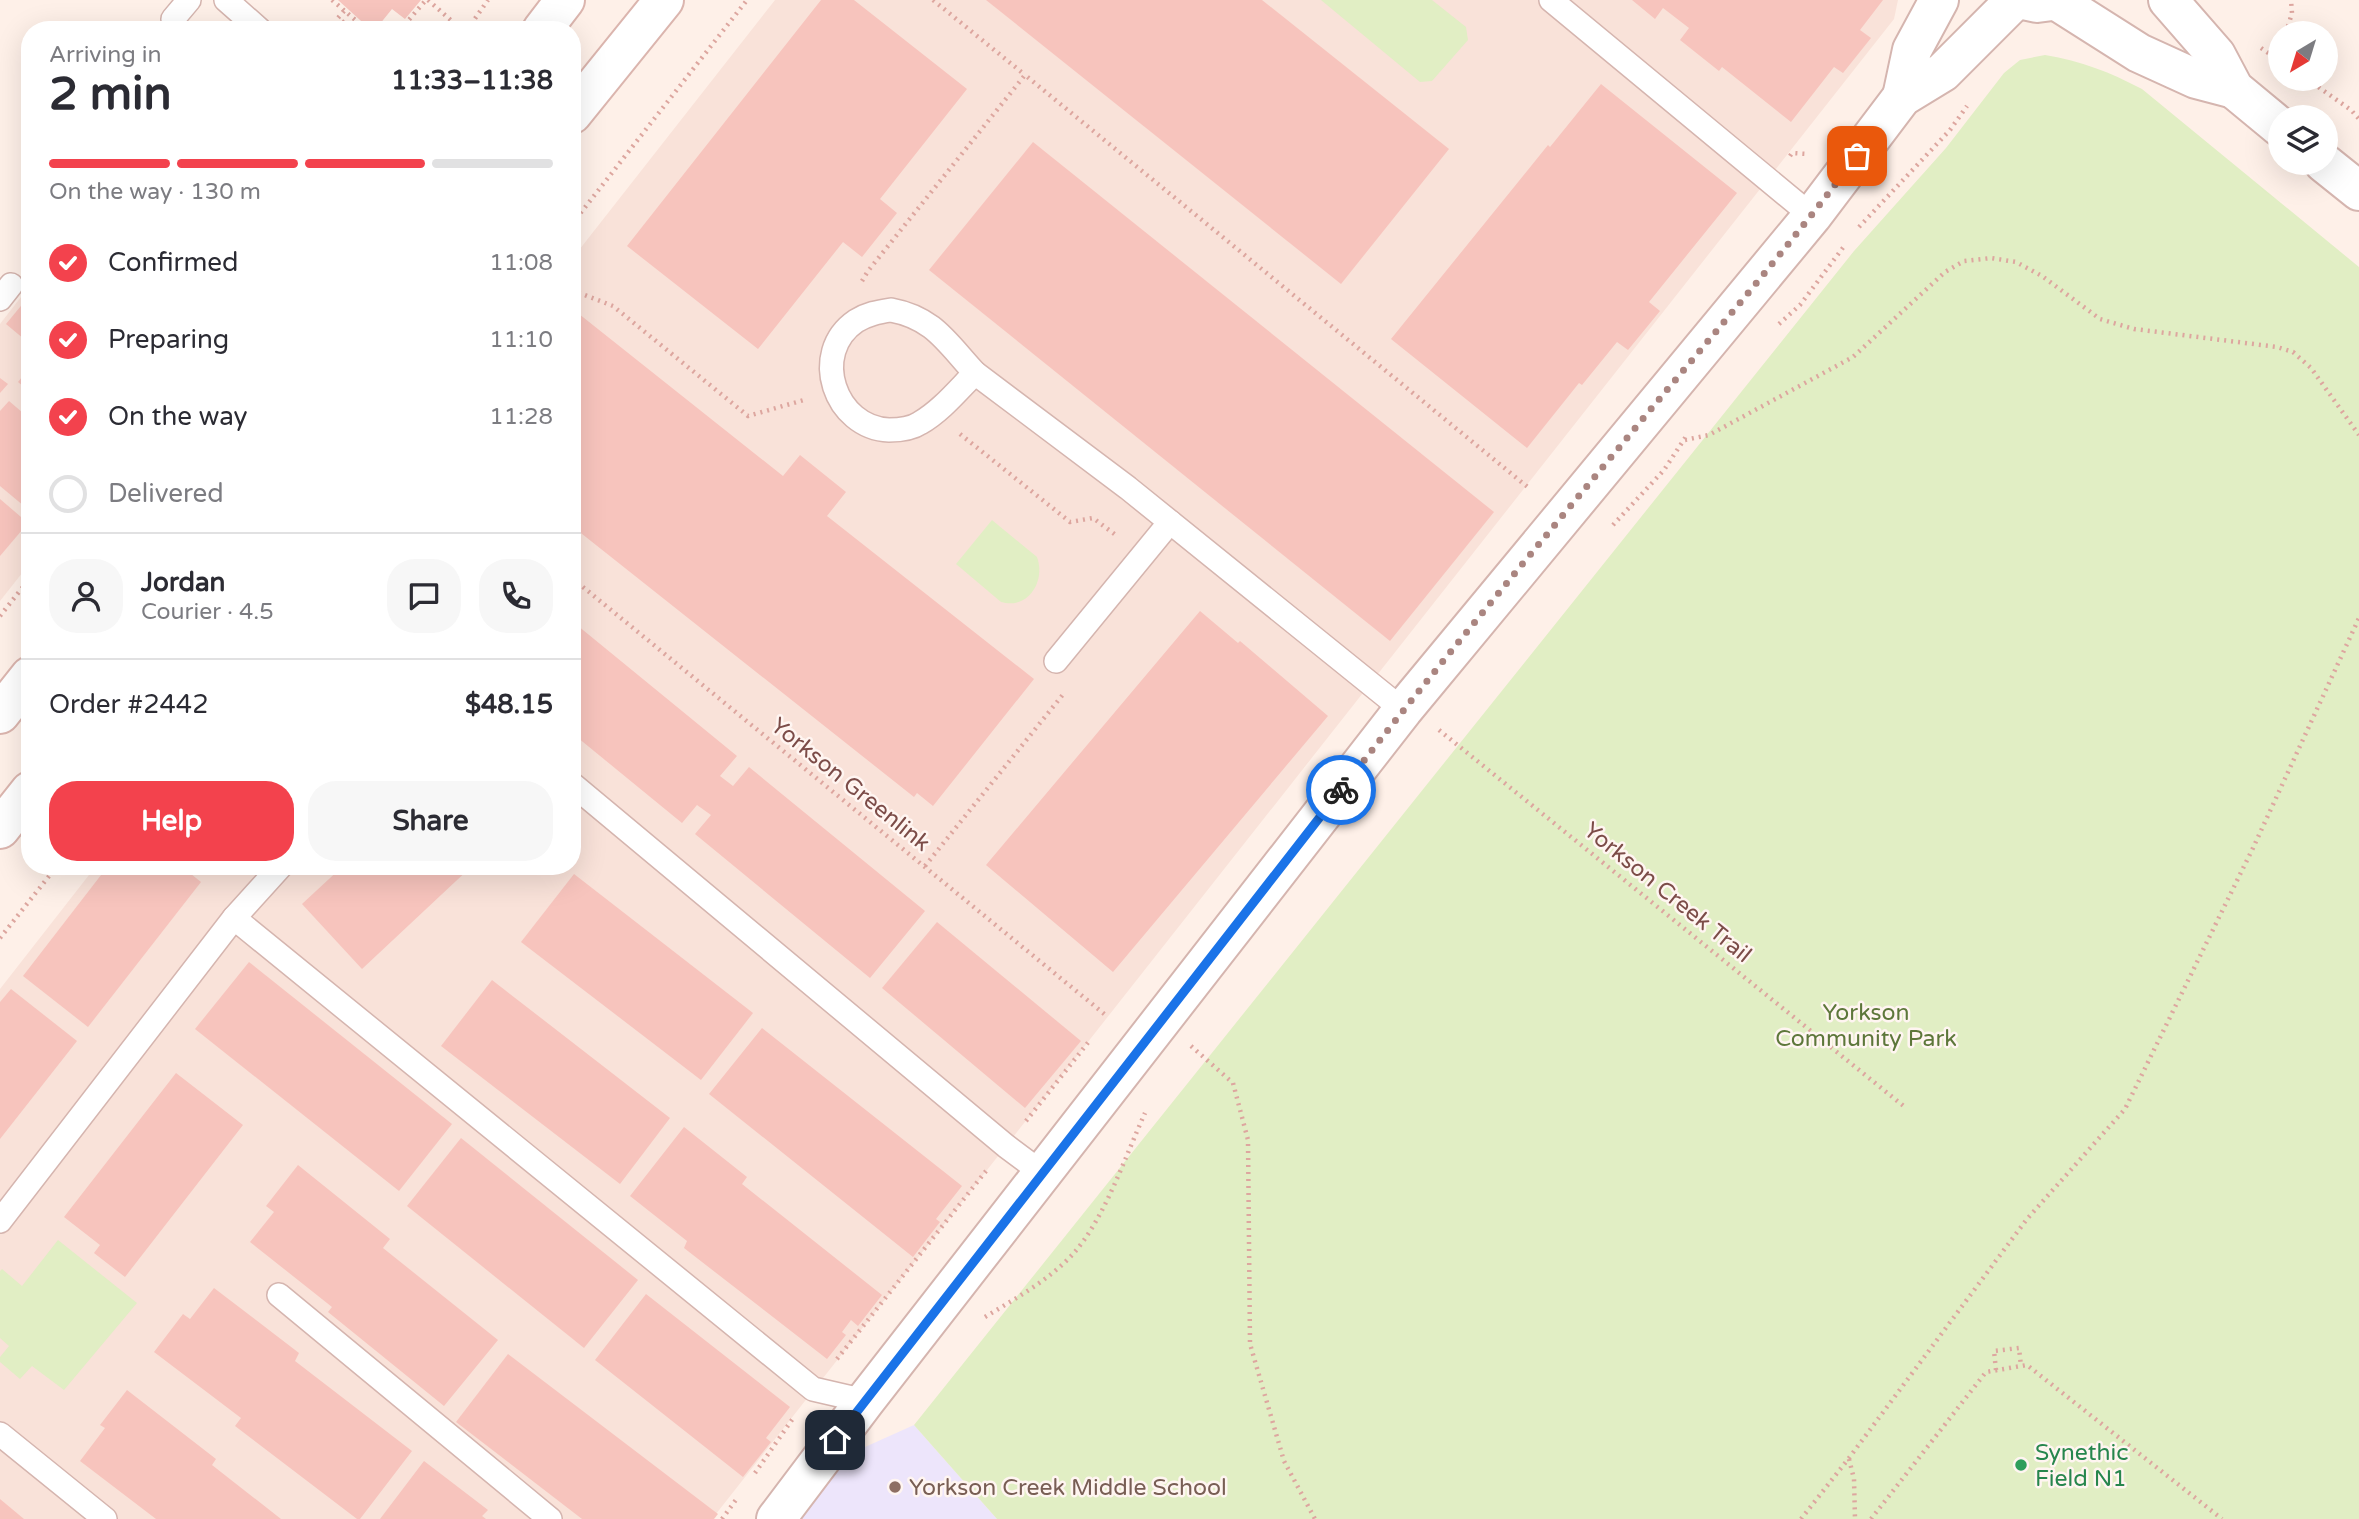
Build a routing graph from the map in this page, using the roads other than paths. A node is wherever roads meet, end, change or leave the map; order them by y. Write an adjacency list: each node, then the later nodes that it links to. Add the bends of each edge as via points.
1 (189, 0): 10 (lane)
2 (226, 0): 11 (lane)
3 (565, 0): 12 (street)
4 (1551, 0): 19 (lane)
5 (1939, 0): 14 (street, via 1912,50)
6 (2015, 0): 14 (street, via 1943,72)
7 (2047, 0): 13 (street, via 2138,53 2196,79)
8 (2168, 0): 13 (street, via 2216,55)
9 (662, 1): 15 (street)
10 (173, 19)
11 (250, 21)
12 (549, 21)
13 (2234, 89): 16 (street)
14 (1902, 97): 19 (street)
15 (581, 103)
16 (2268, 117)
17 (2338, 174): 18 (street)
18 (2359, 191)
19 (1812, 216): 24 (street)
20 (975, 373): 20 (lane, via 919,424 900,430 860,423 845,410 831,374 833,354 854,322 891,310 928,323); 21 (lane)
21 (1170, 522): 22 (lane); 24 (lane)
22 (1056, 661)
23 (21, 687): 25 (street)
24 (1403, 710): 31 (street)
25 (0, 714)
26 (581, 791): 31 (lane)
27 (21, 802): 28 (street)
28 (0, 829)
29 (273, 875): 30 (lane)
30 (234, 918): 32 (lane); 34 (lane, via 813,1389)
31 (1042, 1174): 34 (street)
32 (0, 1221)
33 (279, 1295): 37 (lane)
34 (865, 1401): 38 (street)
35 (0, 1434): 36 (lane)
36 (105, 1519)
37 (550, 1519)
38 (776, 1519)

